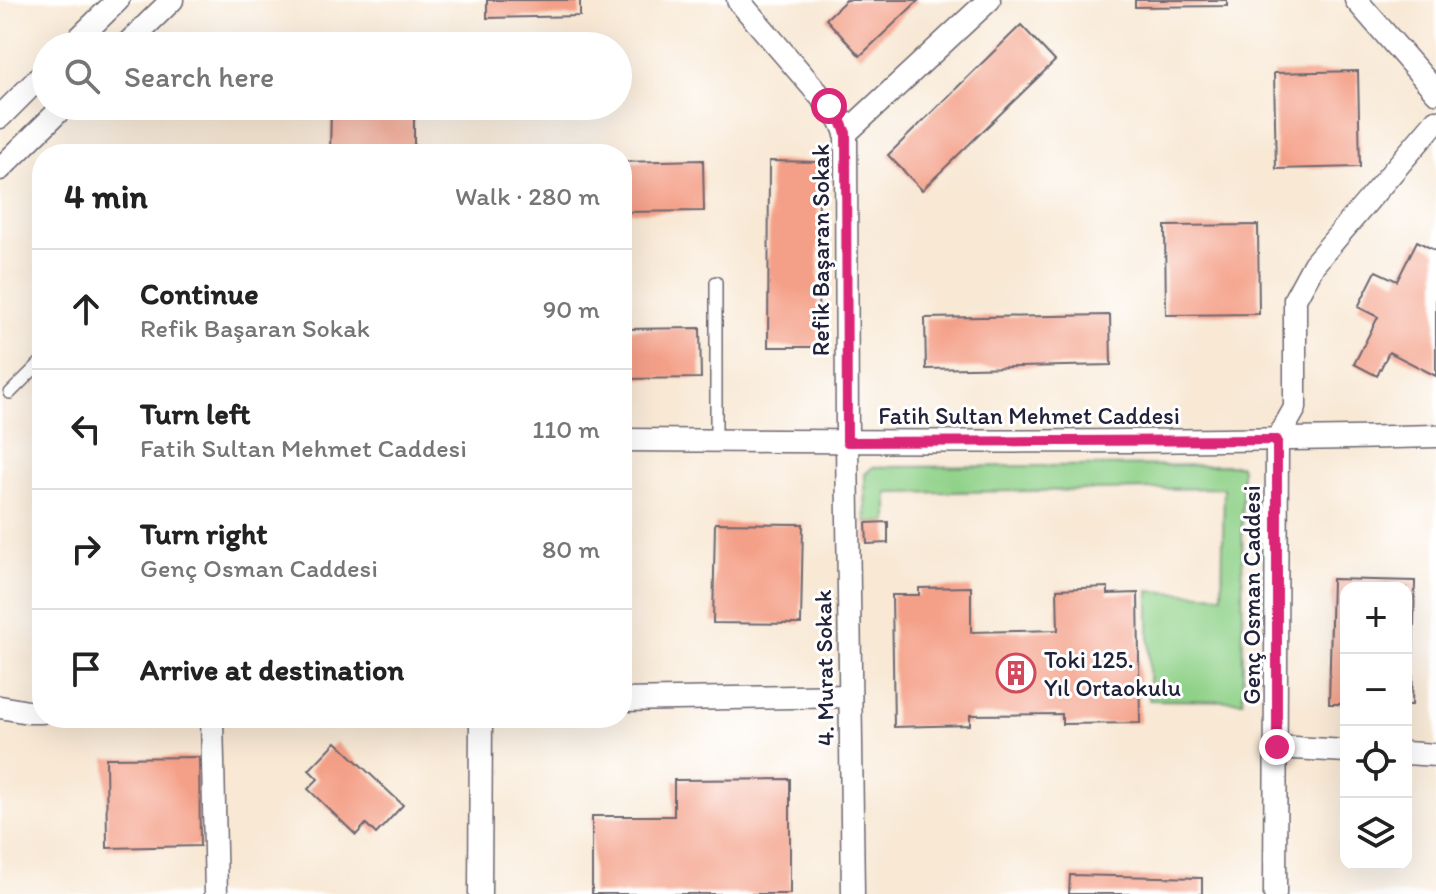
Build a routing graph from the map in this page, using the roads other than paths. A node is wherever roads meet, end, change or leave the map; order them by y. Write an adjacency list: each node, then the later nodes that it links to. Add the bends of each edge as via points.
1 (118, 0): 6 (street)
2 (172, 0): 7 (street)
3 (738, 0): 13 (street, Refik Başaran Sokak, via 840,119)
4 (989, 0): 13 (street)
5 (1356, 0): 9 (street)
6 (85, 32)
7 (139, 32)
8 (32, 85): 10 (street)
9 (1436, 92)
10 (0, 117)
11 (50, 120): 14 (street)
12 (1436, 121): 20 (street, via 1314,264 1295,299 1295,408)
13 (846, 133): 22 (street, Refik Başaran Sokak)
14 (0, 169)
15 (716, 282): 21 (lane)
16 (32, 371): 17 (lane)
17 (10, 393)
18 (1436, 436): 20 (street, Fatih Sultan Mehmet Caddesi)
19 (632, 440): 21 (street, Fatih Sultan Mehmet Caddesi)
20 (1277, 440): 22 (street, Fatih Sultan Mehmet Caddesi); 29 (street, Genç Osman Caddesi)
21 (716, 441): 22 (street, Fatih Sultan Mehmet Caddesi)
22 (847, 442): 23 (street, 4. Murat Sokak)
23 (850, 696): 24 (street); 35 (street, 4. Murat Sokak)
24 (632, 700)
25 (0, 707): 26 (street)
26 (32, 712)
27 (212, 728): 33 (street)
28 (481, 728): 34 (street)
29 (1277, 747): 30 (street); 36 (street, Genç Osman Caddesi)
30 (1340, 751)
31 (1412, 753): 32 (street)
32 (1436, 755)
33 (216, 894)
34 (480, 894)
35 (853, 894)
36 (1275, 894)

